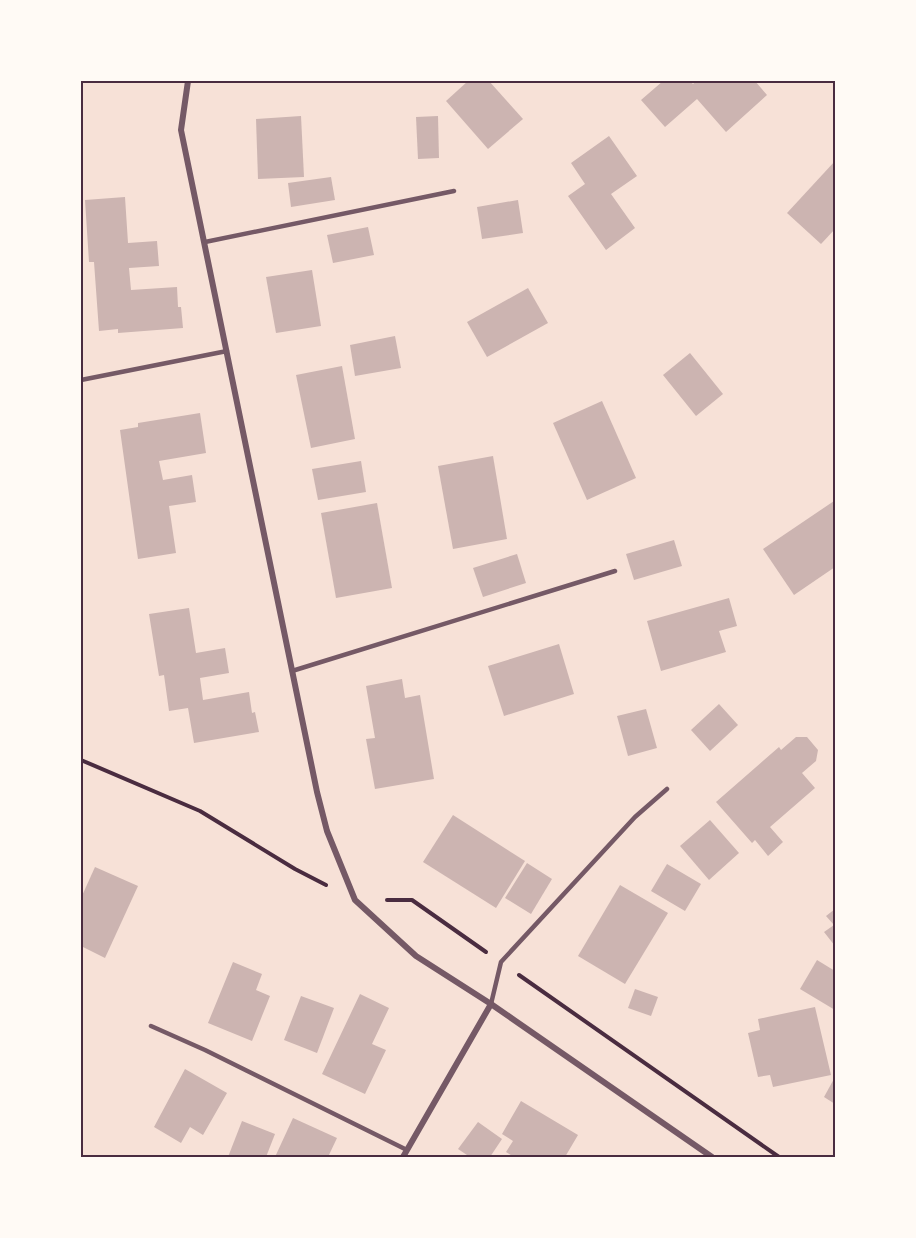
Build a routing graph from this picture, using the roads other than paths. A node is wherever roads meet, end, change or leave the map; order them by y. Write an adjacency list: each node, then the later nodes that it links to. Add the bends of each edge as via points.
1 (188, 81): 3 (street, via 181,130)
2 (454, 191): 3 (lane)
3 (204, 242): 4 (street)
4 (227, 351): 5 (lane); 7 (street)
5 (81, 380)
6 (615, 571): 7 (lane)
7 (292, 671): 9 (street, via 327,831 355,900 416,956)
8 (667, 789): 9 (lane, via 635,817 501,962)
9 (491, 1004): 11 (street); 13 (street)
10 (151, 1026): 11 (lane)
11 (407, 1150): 12 (street)
12 (403, 1157)
13 (712, 1157)

